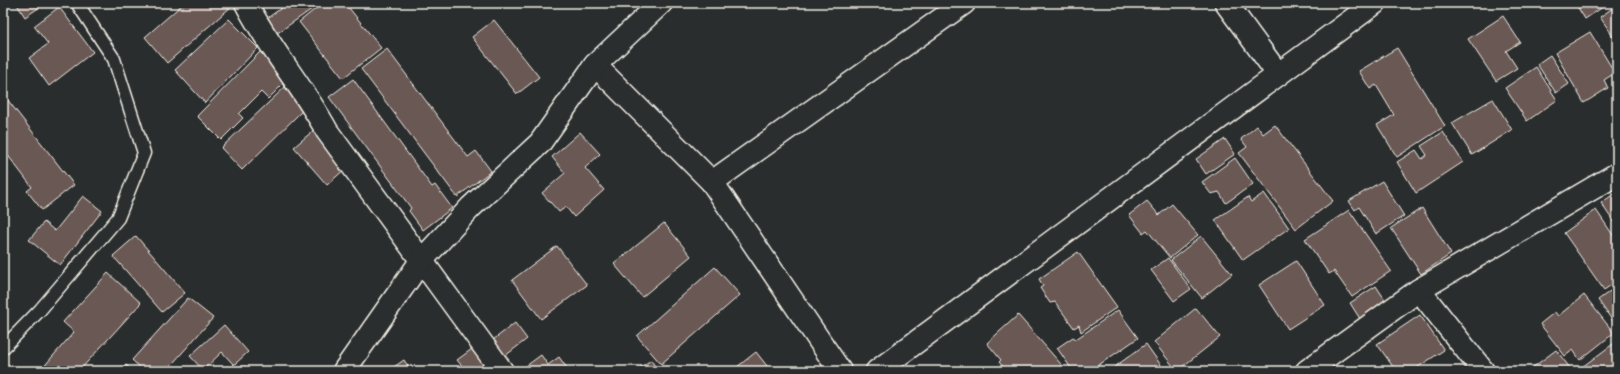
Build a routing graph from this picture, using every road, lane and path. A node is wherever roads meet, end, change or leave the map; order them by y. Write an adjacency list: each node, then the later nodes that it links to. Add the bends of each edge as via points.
1 (77, 3): 13 (lane, via 114,59 144,153 118,218 40,310)
2 (246, 3): 11 (street, via 327,131)
3 (661, 3): 7 (street)
4 (964, 3): 10 (street)
5 (1226, 3): 8 (street)
6 (1375, 3): 8 (street)
7 (595, 65): 10 (street); 11 (street, via 540,143 471,207)
8 (1278, 74): 17 (street)
9 (1617, 174): 12 (street)
10 (712, 182): 16 (street)
11 (421, 261): 14 (street); 15 (street)
12 (1419, 290): 18 (street); 19 (street)
13 (3, 348)
14 (344, 371)
15 (502, 371)
16 (840, 371)
17 (877, 371)
18 (1307, 371)
19 (1484, 371)

